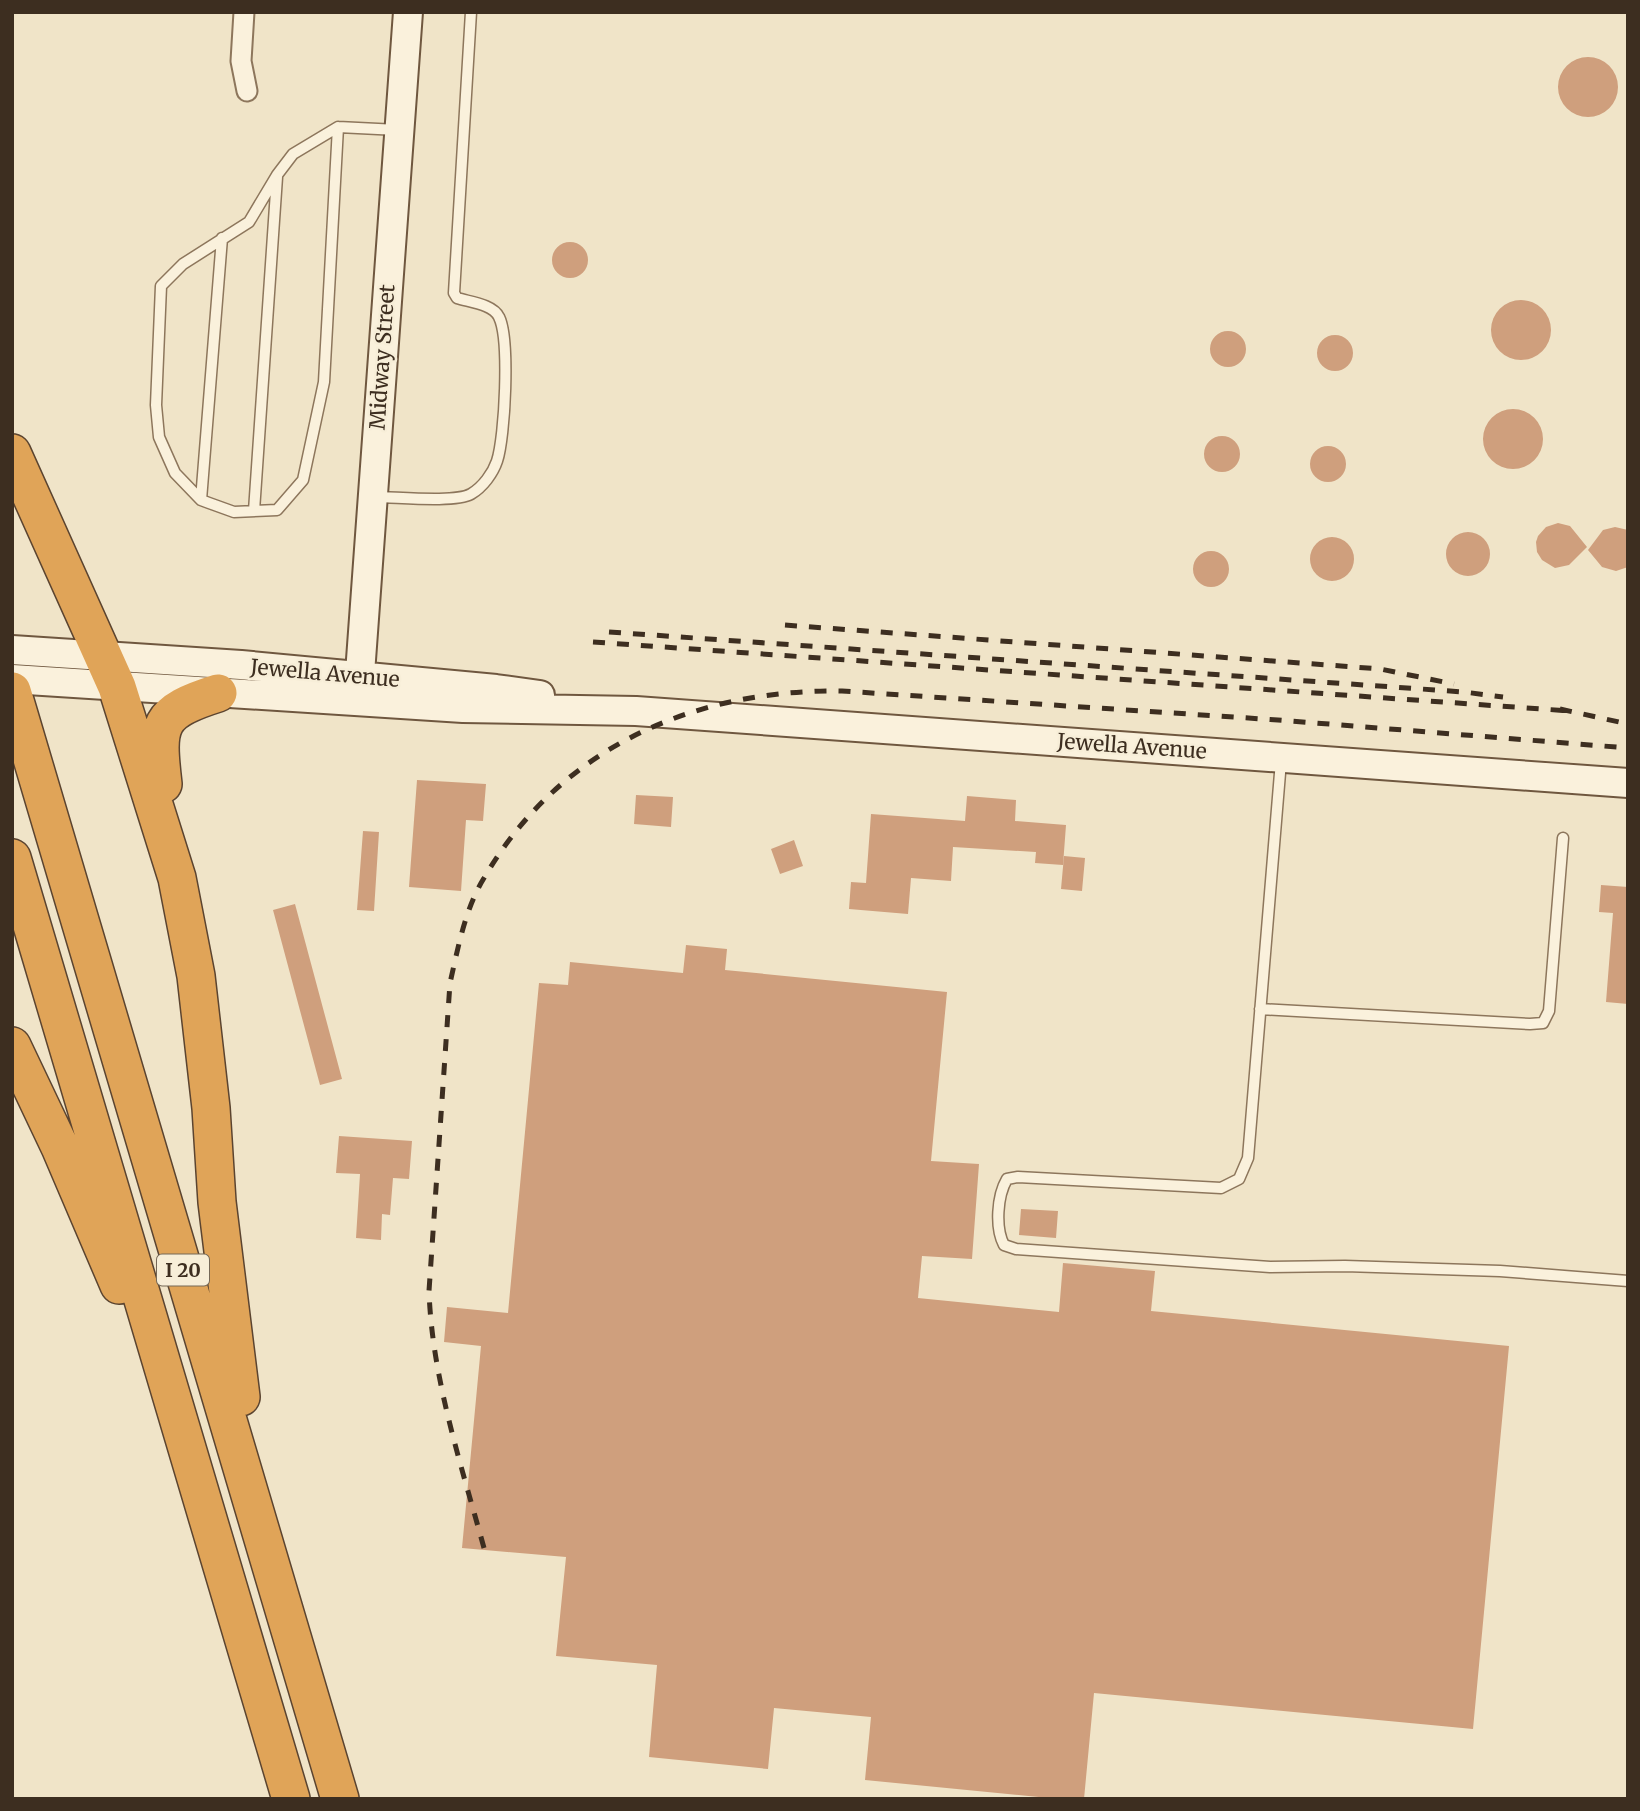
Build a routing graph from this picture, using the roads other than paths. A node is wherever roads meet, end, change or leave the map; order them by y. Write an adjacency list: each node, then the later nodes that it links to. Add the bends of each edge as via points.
1 (244, 12): 4 (street, via 241,61)
2 (408, 12): 6 (main road, Midway Street)
3 (471, 12): 10 (lane, via 454,293 492,309 499,317 505,405 498,459 484,483 469,495)
4 (247, 91)
5 (338, 127): 6 (lane); 7 (lane, via 293,154); 12 (lane, via 324,382 303,480 277,510)
6 (399, 130): 10 (main road, Midway Street)
7 (277, 175): 8 (lane, via 249,222); 12 (lane)
8 (222, 238): 11 (lane); 11 (lane, via 183,264 161,286 159,437 175,473)
9 (12, 453): 14 (highway)
10 (372, 497): 16 (main road, Midway Street)
11 (201, 500): 12 (lane, via 233,512)
12 (254, 511)
13 (12, 650): 14 (main road, Jewella Avenue)
14 (111, 671): 15 (main road, Jewella Avenue); 16 (main road, Jewella Avenue); 18 (main road, Jewella Avenue); 23 (highway)
15 (12, 679)
16 (359, 689): 18 (main road, Jewella Avenue); 19 (main road, Jewella Avenue, via 496,689 636,711)
17 (12, 691): 28 (highway, I 20)
18 (218, 693): 23 (highway, via 181,706 160,733)
19 (1281, 757): 20 (main road, Jewella Avenue); 24 (lane)
20 (1628, 783)
21 (1563, 838): 24 (lane, via 1549,1011 1542,1023)
22 (12, 858): 27 (highway, I 20)
23 (177, 878): 28 (highway, via 196,976 233,1345)
24 (1260, 1009): 26 (lane, via 1248,1158 1239,1179 1221,1188 1007,1179 998,1234 1004,1245 1270,1266 1500,1271)
25 (12, 1046): 27 (highway)
26 (1628, 1281)
27 (170, 1391): 29 (highway, I 20)
28 (260, 1530): 30 (highway, I 20)
29 (291, 1799)
30 (340, 1799)

